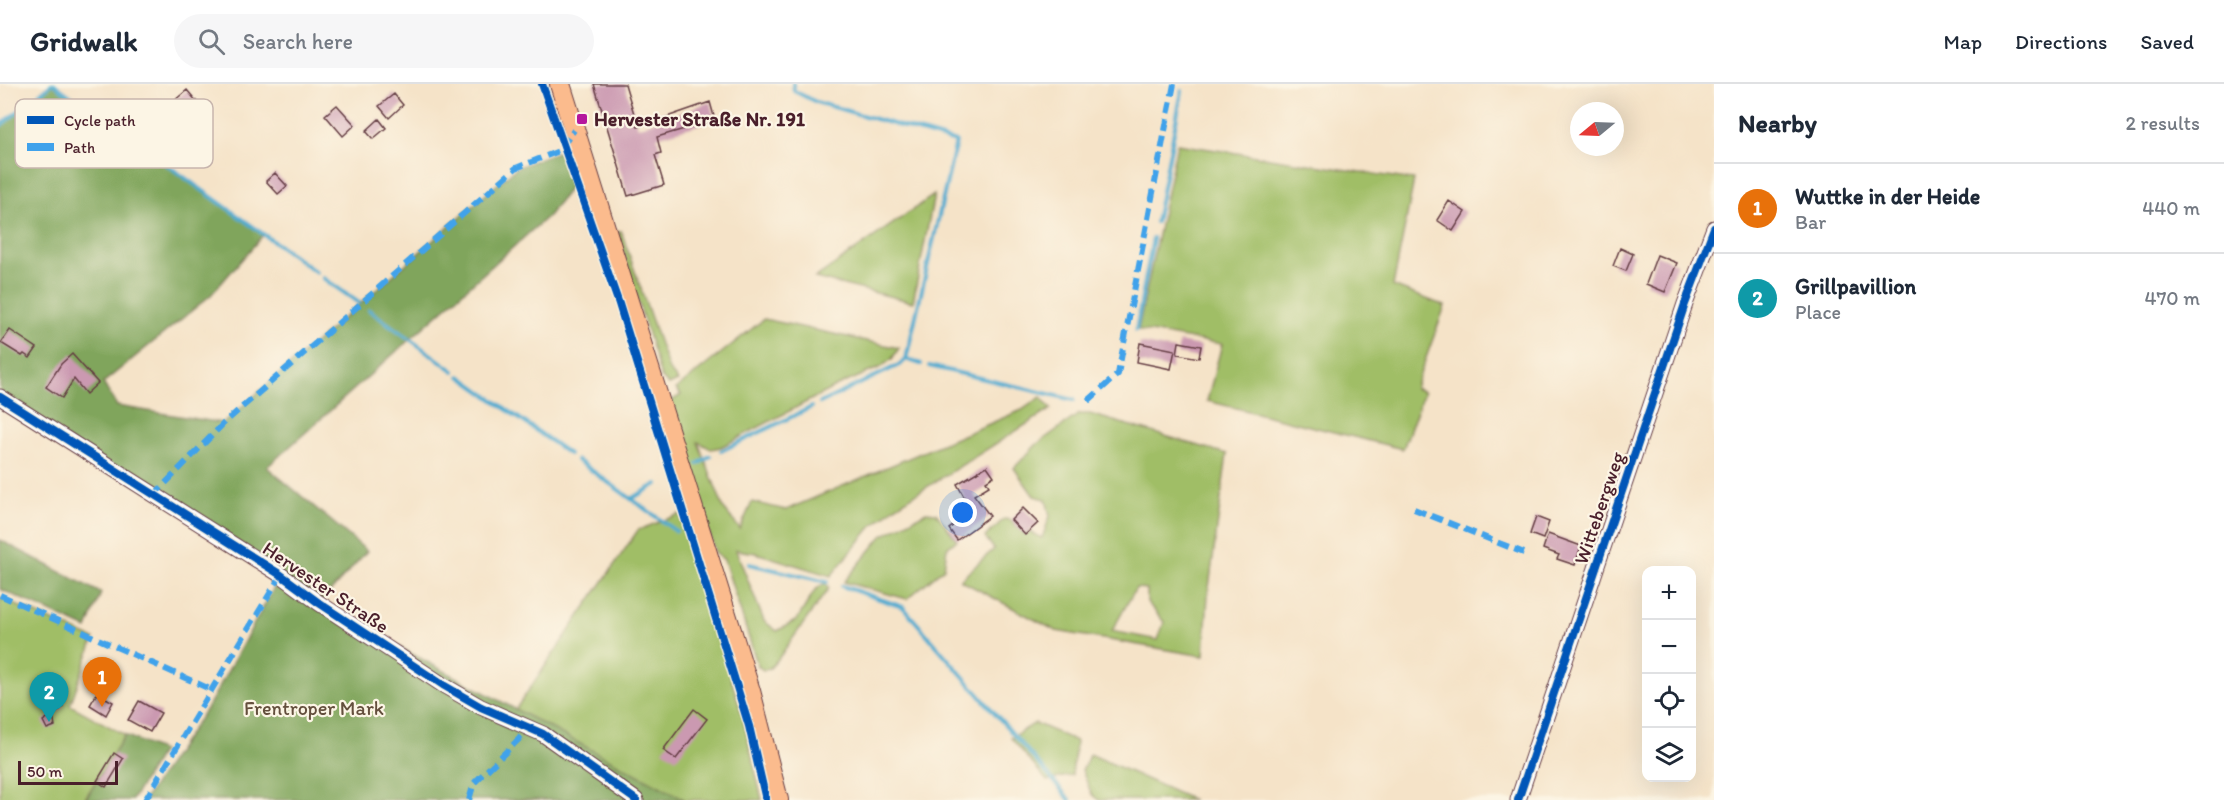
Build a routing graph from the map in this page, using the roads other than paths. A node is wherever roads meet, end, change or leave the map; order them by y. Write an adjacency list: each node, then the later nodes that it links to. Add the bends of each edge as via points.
1 (560, 84): 5 (main road, via 747,680)
2 (1714, 228): 6 (street, Wittebergweg)
3 (0, 397): 4 (street, Hervester Straße, via 281,575 443,685 543,734)
4 (636, 800)
5 (778, 800)
6 (1518, 800)

